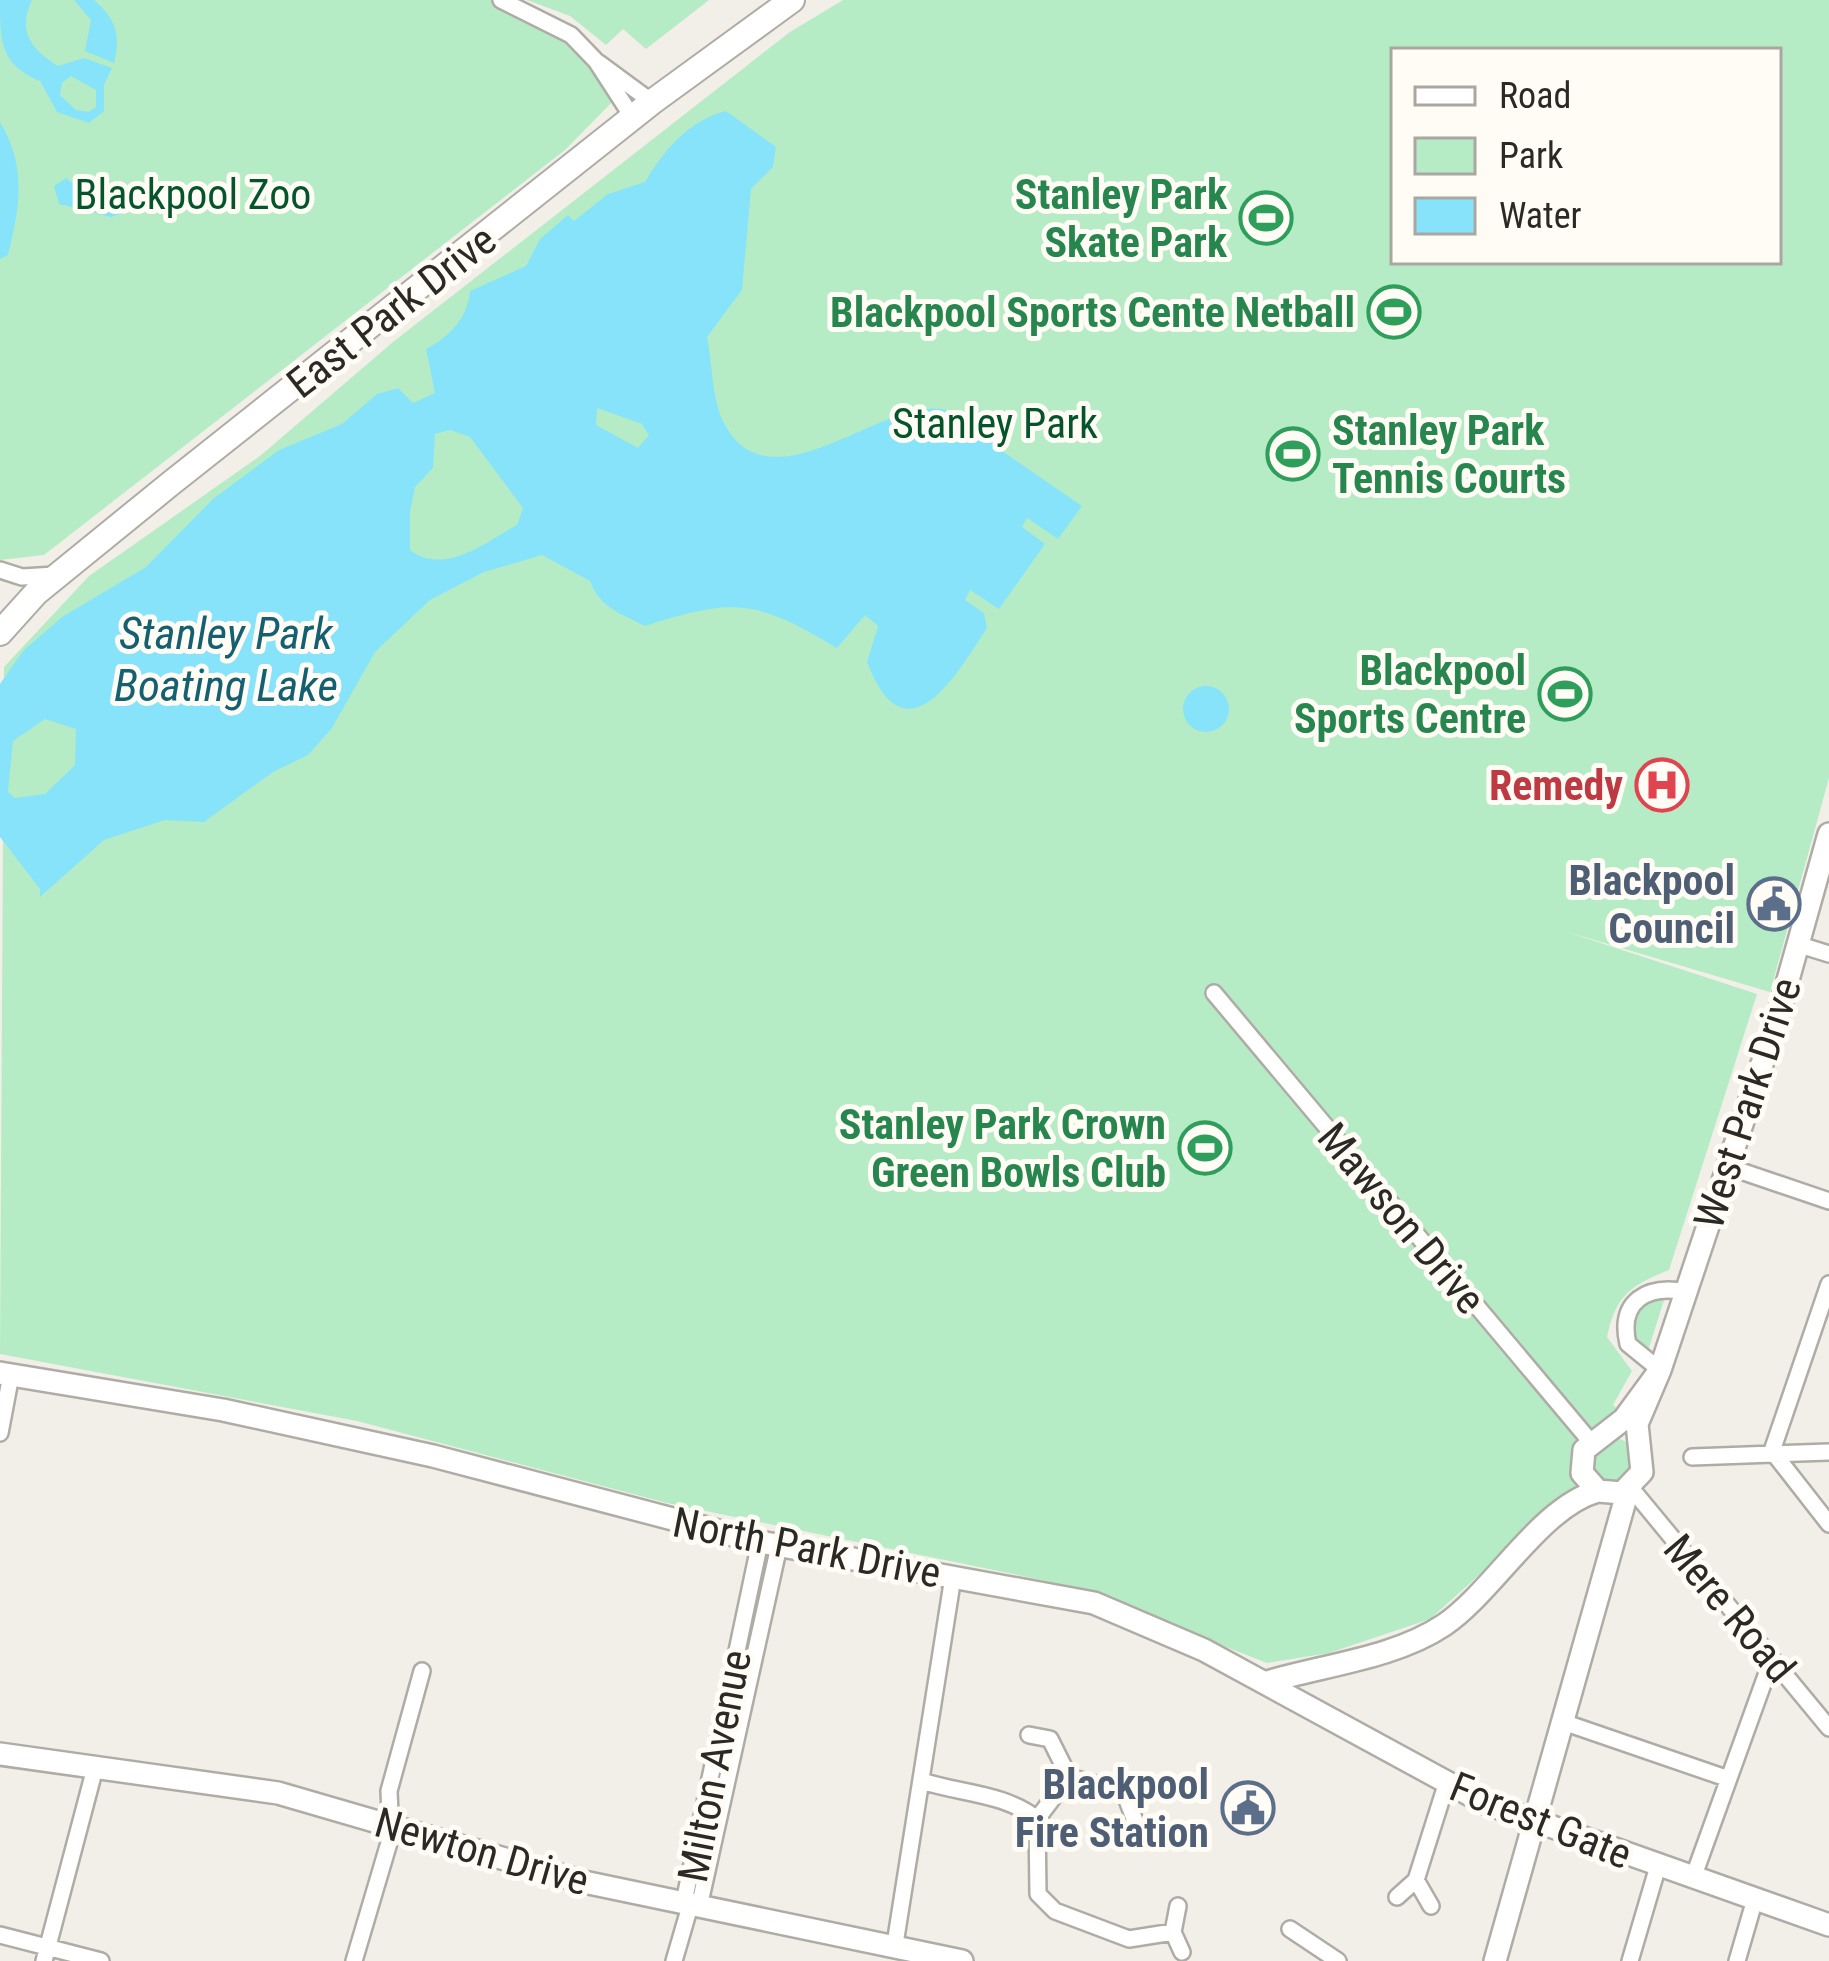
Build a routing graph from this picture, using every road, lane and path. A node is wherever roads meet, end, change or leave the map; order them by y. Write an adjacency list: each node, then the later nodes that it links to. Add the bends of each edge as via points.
1 (500, 0): 3 (street, via 560,28)
2 (792, 0): 4 (main road, East Park Drive)
3 (596, 61): 4 (street); 4 (street)
4 (643, 110): 6 (main road, East Park Drive)
5 (2, 572): 6 (street); 7 (street)
6 (61, 574): 7 (main road, East Park Drive)
7 (24, 608): 8 (main road, East Park Drive)
8 (0, 633)
9 (1829, 834): 10 (street, West Park Drive)
10 (1800, 945): 11 (street); 13 (street, West Park Drive)
11 (1829, 954)
12 (1214, 993): 20 (street, Mawson Drive)
13 (1726, 1166): 14 (street); 16 (street, West Park Drive)
14 (1829, 1201)
15 (1829, 1284): 22 (street)
16 (1687, 1292): 17 (street, West Park Drive); 17 (street, via 1651,1291 1626,1314 1628,1344)
17 (1660, 1370): 20 (street, West Park Drive); 21 (street, West Park Drive, via 1637,1424)
18 (5, 1374): 19 (street); 29 (street, North Park Drive, via 433,1456)
19 (0, 1432)
20 (1598, 1437): 21 (street, via 1625,1435); 25 (street, via 1582,1455)
21 (1638, 1447): 26 (street, via 1642,1472)
22 (1772, 1451): 23 (street); 24 (street); 28 (street)
23 (1829, 1452)
24 (1692, 1457)
25 (1582, 1473): 26 (street); 27 (street)
26 (1615, 1491): 27 (street); 31 (street, Mere Road); 34 (street, via 1610,1547)
27 (1556, 1516): 33 (street, via 1442,1626)
28 (1829, 1524)
29 (770, 1544): 30 (street, North Park Drive); 52 (street, Milton Avenue, via 718,1827)
30 (953, 1577): 33 (street, North Park Drive, via 1094,1603); 41 (street)
31 (1772, 1659): 35 (street, Mere Road); 40 (street)
32 (422, 1670): 46 (street, via 389,1792)
33 (1267, 1682): 42 (street, Forest Gate)
34 (1563, 1722): 40 (street); 45 (street)
35 (1829, 1728)
36 (1029, 1736): 39 (street, via 1050,1739)
37 (0, 1754): 38 (street, Newton Drive)
38 (95, 1768): 46 (street, Newton Drive, via 278,1793); 61 (street)
39 (1069, 1778): 43 (street); 44 (street, via 1126,1786)
40 (1726, 1778): 48 (street)
41 (922, 1781): 43 (street, via 1004,1798); 59 (street)
42 (1446, 1784): 45 (street, Forest Gate); 49 (street)
43 (1037, 1819): 57 (street, via 1036,1882 1044,1904 1136,1941)
44 (1135, 1821)
45 (1532, 1821): 47 (street, Forest Gate); 67 (street)
46 (391, 1825): 52 (street, Newton Drive); 64 (street)
47 (1658, 1866): 48 (street, Forest Gate); 68 (street)
48 (1693, 1878): 51 (street, Forest Gate)
49 (1416, 1880): 50 (street); 54 (street)
50 (1396, 1897)
51 (1755, 1899): 55 (street, Forest Gate); 69 (street)
52 (691, 1906): 59 (street, Newton Drive); 65 (street, Milton Avenue)
53 (1178, 1906): 57 (street)
54 (1431, 1906)
55 (1829, 1925)
56 (1290, 1930): 66 (street)
57 (1173, 1931): 60 (street)
58 (0, 1935): 61 (street)
59 (895, 1944): 62 (street, Newton Drive)
60 (1182, 1952)
61 (45, 1954): 63 (street)
62 (952, 1960)
63 (101, 1961)
64 (354, 1961)
65 (674, 1961)
66 (1338, 1961)
67 (1495, 1961)
68 (1630, 1961)
69 (1737, 1961)

